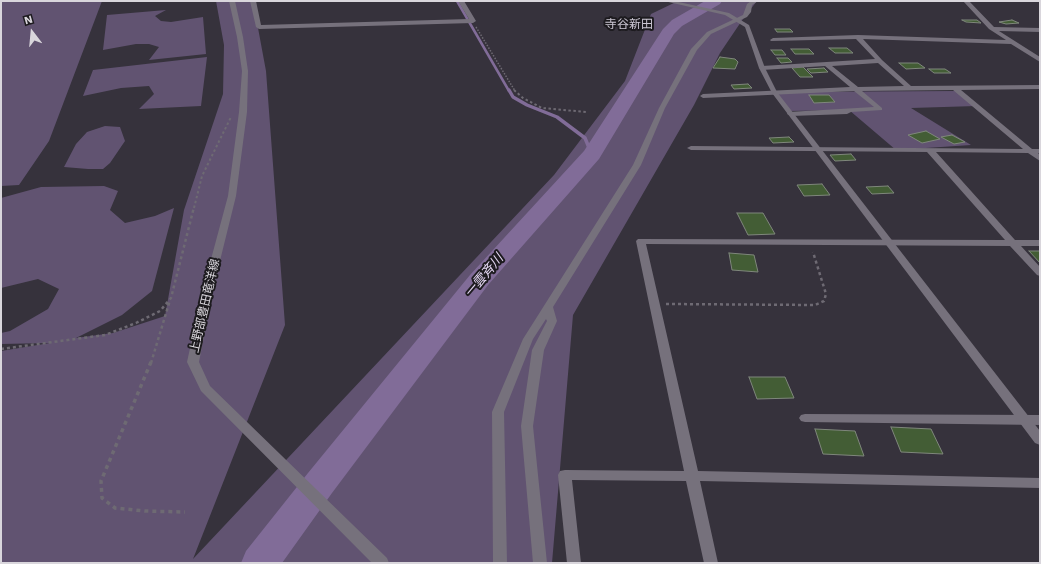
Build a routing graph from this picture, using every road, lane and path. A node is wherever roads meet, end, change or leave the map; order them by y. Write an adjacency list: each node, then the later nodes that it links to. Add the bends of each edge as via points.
1 (232, 1): 24 (street, 上野部豊田竜洋線, via 245,72)
2 (253, 1): 8 (street, via 259,27)
3 (461, 1): 8 (street)
4 (669, 1): 7 (street)
5 (755, 1): 7 (street, via 750,4 745,16)
6 (966, 1): 9 (street)
7 (738, 19): 17 (street, via 749,29); 40 (street, via 709,33 694,49 662,108 637,165)
8 (473, 22): 25 (path, via 516,92 523,98 542,108)
9 (992, 29): 10 (street); 13 (street)
10 (1040, 30)
11 (858, 37): 12 (street); 13 (street); 15 (street)
12 (773, 40)
13 (1012, 42): 14 (street)
14 (1040, 60)
15 (880, 61): 16 (street); 21 (street)
16 (826, 64): 17 (street); 20 (street)
17 (762, 68): 22 (street)
18 (1040, 87): 19 (street)
19 (955, 88): 21 (street); 30 (street)
20 (856, 89): 21 (street); 22 (street); 26 (street, via 880,109)
21 (910, 89)
22 (774, 92): 23 (street); 26 (street)
23 (703, 96)
24 (243, 112): 38 (path, via 232,114 202,176); 49 (street, 上野部豊田竜洋線, via 232,196 208,289 193,362 205,388)
25 (586, 112)
26 (791, 114): 28 (street)
27 (691, 148): 28 (street)
28 (818, 150): 29 (street); 34 (street)
29 (930, 150): 30 (street); 35 (street)
30 (1031, 151): 31 (street); 32 (street)
31 (1040, 151)
32 (1040, 159)
33 (810, 241): 34 (street); 39 (street, via 641,241); 39 (path, via 826,294 824,301 814,305)
34 (889, 242): 35 (street); 43 (street)
35 (1012, 242): 36 (street); 37 (street)
36 (1040, 243)
37 (1040, 273)
38 (170, 298): 41 (path, via 160,311 105,335); 48 (path, via 155,352 101,481 102,498 116,508)
39 (654, 304): 46 (street)
40 (548, 307): 50 (street, via 528,339 498,412); 51 (street, via 552,321 538,350 527,426)
41 (1, 349)
42 (805, 418): 43 (street)
43 (1024, 420): 44 (street); 45 (street)
44 (1040, 420)
45 (1040, 440)
46 (693, 476): 47 (street); 52 (street, via 565,475); 53 (street)
47 (1040, 483)
48 (184, 512)
49 (382, 563)
50 (500, 563)
51 (540, 563)
52 (574, 563)
53 (711, 563)

